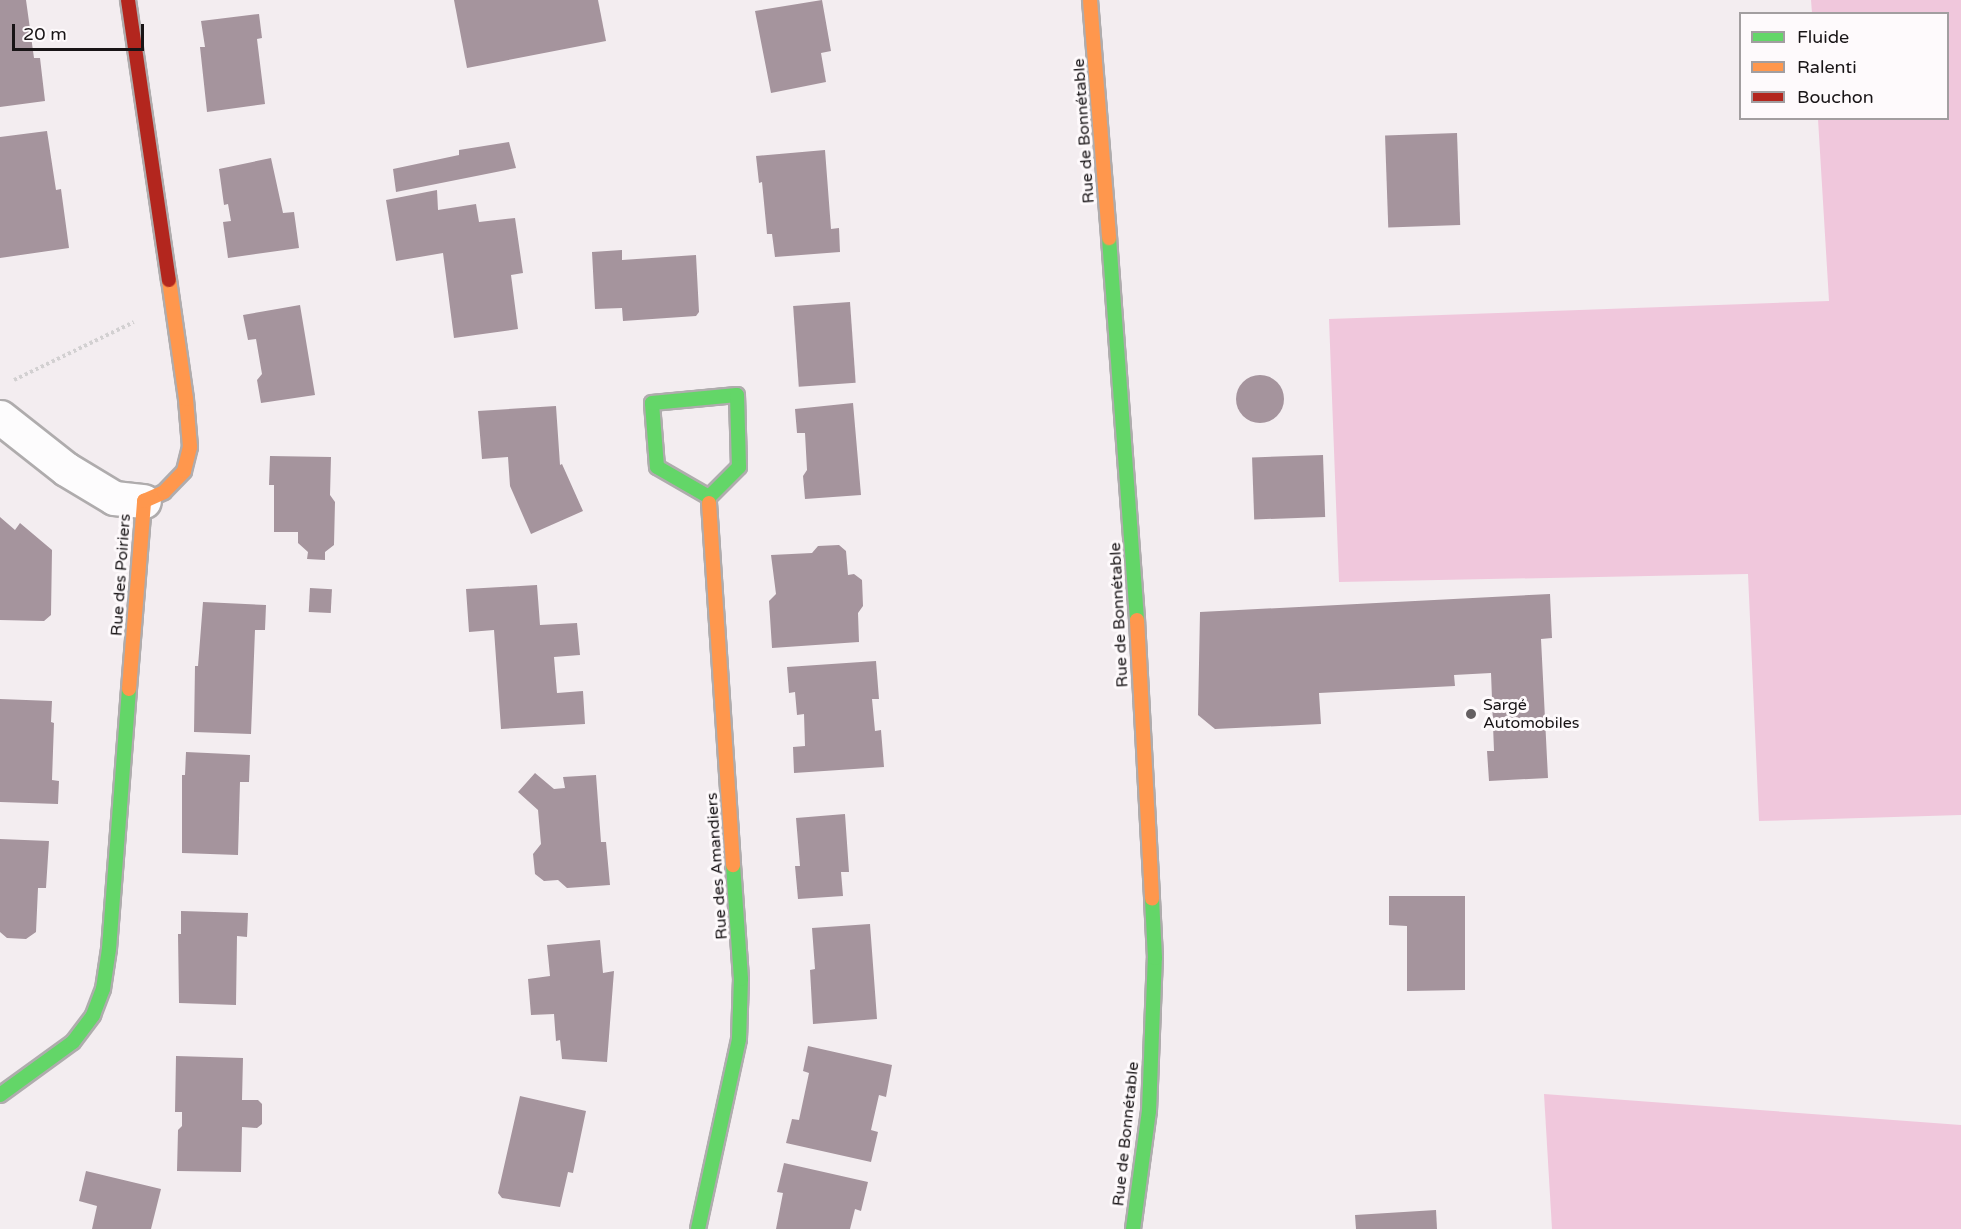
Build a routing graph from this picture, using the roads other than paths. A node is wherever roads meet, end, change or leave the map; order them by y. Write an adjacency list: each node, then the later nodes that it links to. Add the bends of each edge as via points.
1 (128, 0): 5 (street, Rue des Poiriers, via 190,447 183,471 164,492)
2 (1090, 0): 8 (street, Rue de Bonnétable, via 1132,551 1155,958 1149,1112)
3 (0, 417): 5 (street, via 66,469 114,498)
4 (709, 497): 4 (street, via 739,467 737,395 652,403 657,467); 7 (street, Rue des Amandiers, via 741,979 739,1039)
5 (144, 501): 6 (street, Rue des Poiriers, via 103,988 93,1015 73,1042)
6 (0, 1095)
7 (698, 1229)
8 (1132, 1229)

